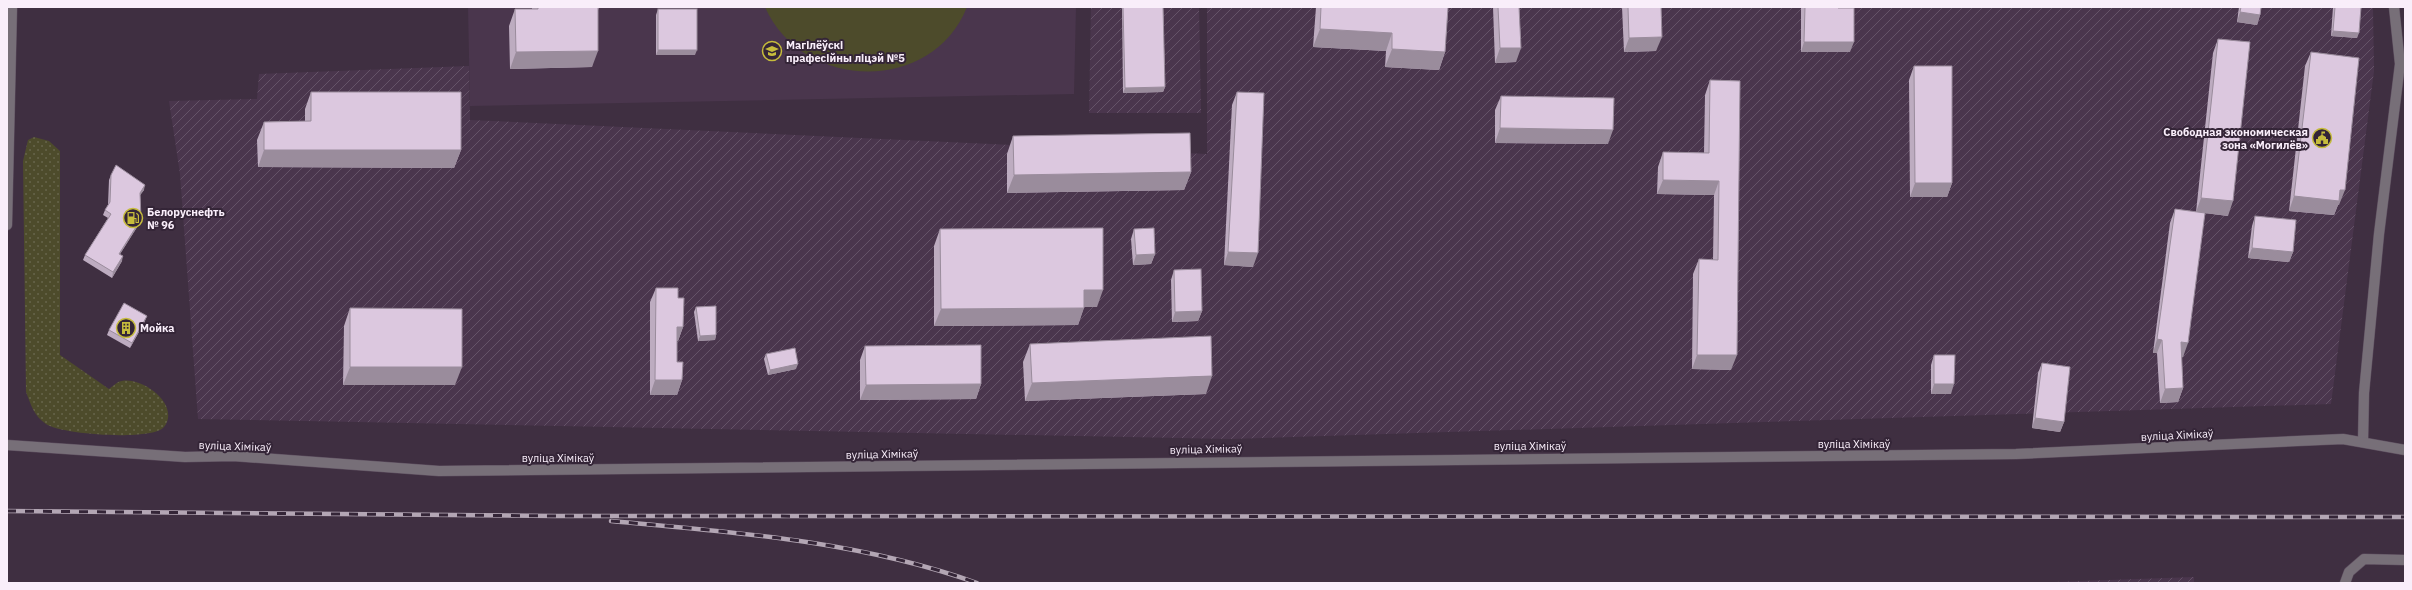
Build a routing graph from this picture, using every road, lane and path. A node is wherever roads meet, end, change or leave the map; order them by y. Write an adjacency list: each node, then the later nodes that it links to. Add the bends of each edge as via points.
1 (12, 7): 3 (street)
2 (2394, 7): 4 (street, via 2400,64 2379,234 2364,393)
3 (7, 225)
4 (2363, 442): 5 (street, вуліца Хімікаў, via 2343,439 2016,454 439,471 233,456 185,457); 6 (street, вуліца Хімікаў)
5 (7, 445)
6 (2405, 450)
7 (2405, 560): 8 (street, via 2364,559 2349,572)
8 (2345, 583)

